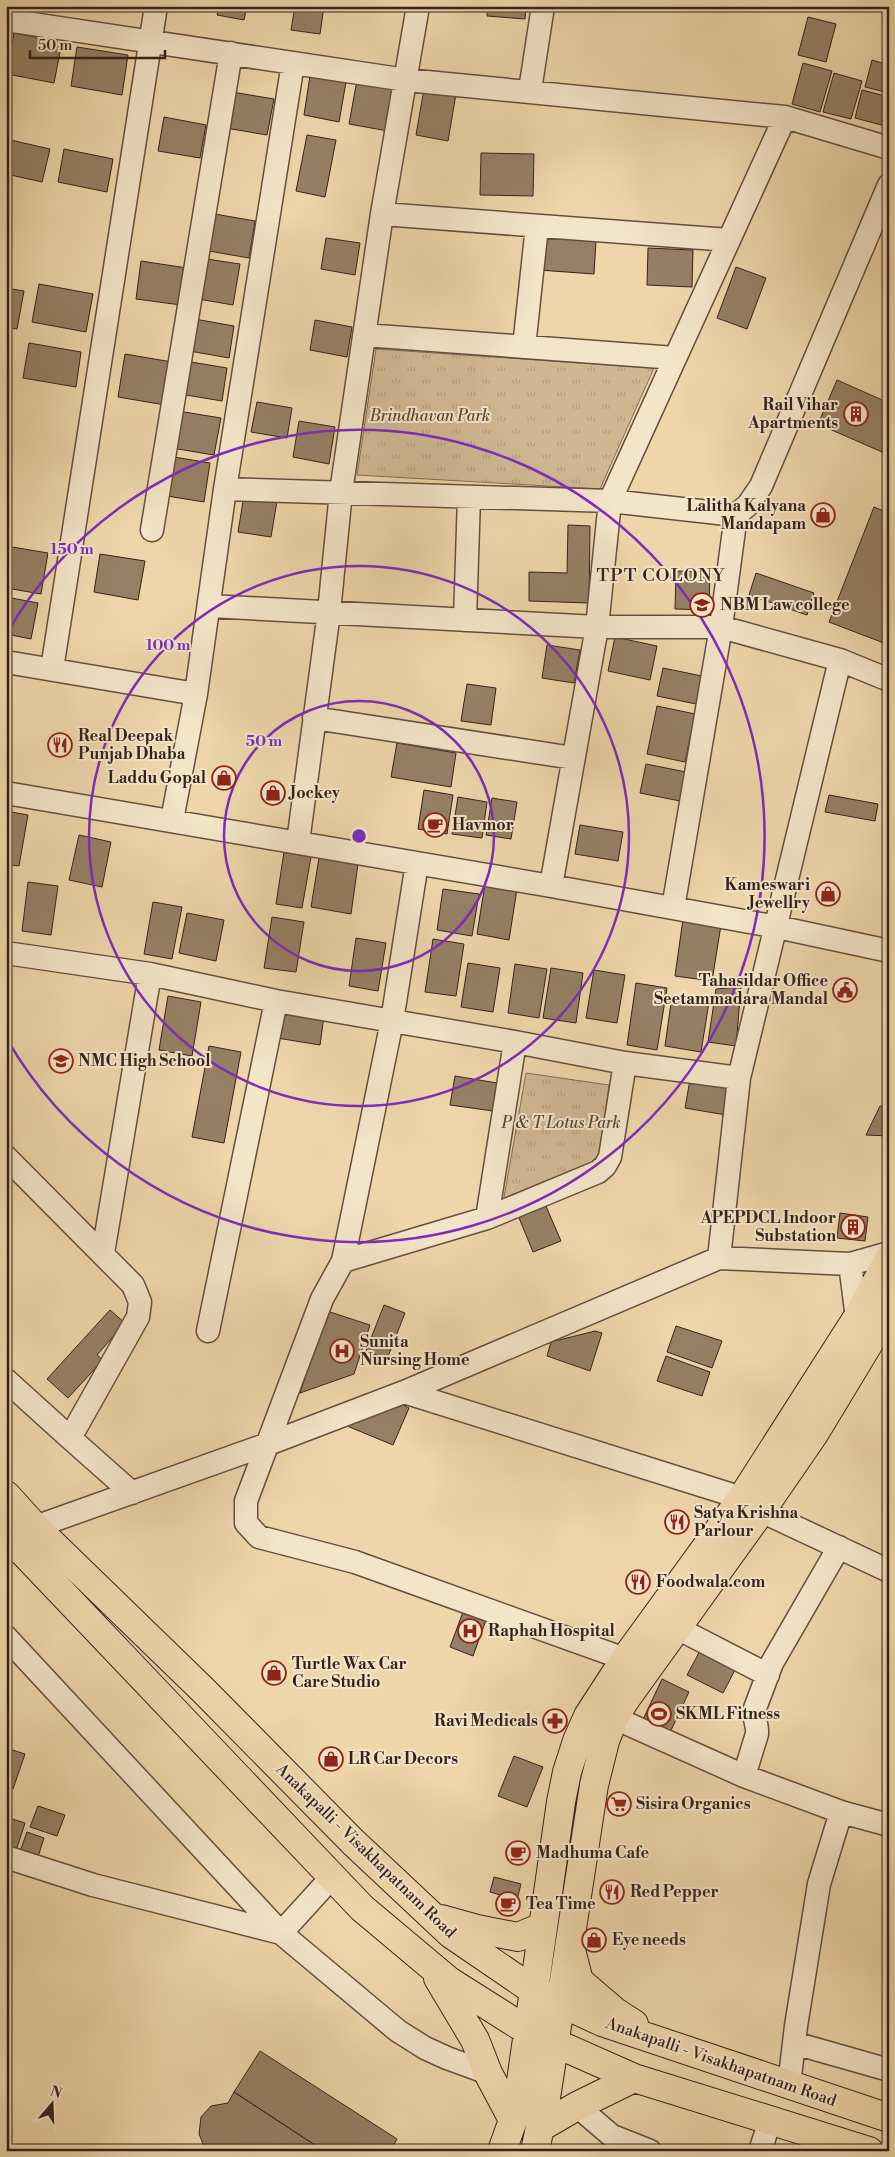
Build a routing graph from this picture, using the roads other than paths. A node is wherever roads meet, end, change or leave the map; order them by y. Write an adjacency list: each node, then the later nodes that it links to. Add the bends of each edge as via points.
1 (8, 6): 5 (street)
2 (156, 6): 6 (street)
3 (418, 6): 9 (street)
4 (543, 6): 10 (street)
5 (6, 21): 6 (street)
6 (152, 41): 7 (street); 33 (street)
7 (231, 53): 8 (street); 25 (street)
8 (293, 63): 9 (street); 20 (street)
9 (406, 80): 10 (street); 14 (street)
10 (530, 90): 11 (street)
11 (785, 117): 12 (street); 16 (street)
12 (889, 148)
13 (889, 185): 24 (street, via 761,486 748,506)
14 (382, 214): 15 (street); 17 (street)
15 (536, 226): 16 (street); 18 (street)
16 (729, 240): 19 (street)
17 (364, 335): 18 (street); 21 (street)
18 (524, 347): 19 (street)
19 (675, 358): 23 (street)
20 (225, 489): 21 (street); 26 (street)
21 (341, 492): 22 (street); 27 (street)
22 (469, 497): 23 (street); 28 (street)
23 (610, 501): 24 (street); 29 (street)
24 (736, 515): 30 (street)
25 (152, 530)
26 (210, 606): 27 (street); 35 (street)
27 (328, 612): 28 (street); 36 (street)
28 (466, 620): 29 (street)
29 (597, 627): 30 (street); 37 (street)
30 (721, 627): 31 (street); 43 (street)
31 (840, 660): 34 (street); 44 (street)
32 (6, 662): 33 (street)
33 (52, 669): 35 (street)
34 (889, 680)
35 (196, 694): 39 (street)
36 (314, 718): 37 (street); 40 (street)
37 (573, 758): 42 (street)
38 (6, 793): 39 (street)
39 (172, 820): 40 (street)
40 (298, 842): 41 (street)
41 (417, 863): 42 (street); 49 (street)
42 (550, 886): 43 (street)
43 (673, 908): 44 (street)
44 (777, 927): 45 (street); 52 (street)
45 (889, 951)
46 (6, 953): 47 (street)
47 (150, 974): 48 (street); 55 (street)
48 (276, 1001): 49 (street); 62 (street)
49 (392, 1022): 50 (street); 59 (street)
50 (515, 1042): 51 (street); 54 (street)
51 (625, 1063): 52 (street); 54 (street, via 612,1145 605,1166 563,1188)
52 (739, 1078): 57 (street)
53 (6, 1157): 55 (street)
54 (487, 1218): 59 (street)
55 (103, 1253): 65 (street, via 133,1285 140,1302 138,1316)
56 (889, 1254): 60 (street)
57 (719, 1258): 60 (street); 64 (street)
58 (889, 1259): 61 (main road)
59 (342, 1261): 66 (street, via 322,1299)
60 (850, 1264): 61 (street)
61 (878, 1324): 69 (main road)
62 (208, 1331)
63 (6, 1380): 65 (street)
64 (404, 1392): 66 (street); 69 (street)
65 (70, 1438): 67 (street)
66 (268, 1444): 67 (street); 76 (street, via 246,1501 246,1523 259,1537 355,1562)
67 (132, 1493): 70 (street)
68 (6, 1495): 70 (main road, Anakapalli - Visakhapatnam Road)
69 (751, 1505): 72 (street); 74 (main road); 76 (main road)
70 (35, 1527): 84 (main road, Anakapalli - Visakhapatnam Road)
71 (6, 1534): 83 (main road)
72 (839, 1547): 73 (street); 77 (street)
73 (889, 1571)
74 (677, 1628): 77 (street); 78 (main road)
75 (6, 1638): 86 (street)
76 (625, 1659): 78 (main road)
77 (768, 1675): 79 (street, via 754,1711 758,1728)
78 (603, 1713): 79 (street); 85 (main road, via 577,1741 567,1772); 87 (main road, via 605,1742 594,1785)
79 (744, 1776): 80 (street)
80 (841, 1812): 81 (street); 93 (street, via 819,1884)
81 (889, 1825)
82 (6, 1857): 86 (street, via 93,1885)
83 (332, 1877): 86 (street); 88 (main road, via 362,1908)
84 (432, 1916): 85 (main road, via 518,1936); 89 (main road, Anakapalli - Visakhapatnam Road, via 451,1934)
85 (542, 1927): 89 (main road)
86 (282, 1933): 96 (street, via 398,2030 447,2058)
87 (569, 1944): 90 (main road); 92 (main road, via 579,1981 614,2011)
88 (431, 1966): 91 (main road, via 448,1981); 96 (main road, via 475,2040)
89 (533, 1990): 90 (main road, Anakapalli - Visakhapatnam Road); 91 (main road)
90 (560, 2004): 92 (main road, Anakapalli - Visakhapatnam Road); 94 (main road)
91 (528, 2031): 94 (main road); 101 (main road)
92 (661, 2042): 98 (main road, Anakapalli - Visakhapatnam Road)
93 (794, 2043): 95 (street); 98 (street)
94 (555, 2044): 97 (main road); 102 (main road)
95 (889, 2070)
96 (488, 2073): 101 (main road)
97 (634, 2078): 99 (main road); 105 (main road)
98 (789, 2085): 100 (main road, Anakapalli - Visakhapatnam Road)
99 (577, 2106): 102 (main road); 104 (street, via 612,2136)
100 (889, 2118)
101 (513, 2120): 103 (main road)
102 (538, 2139)
103 (502, 2151)
104 (650, 2151)
105 (869, 2151)

